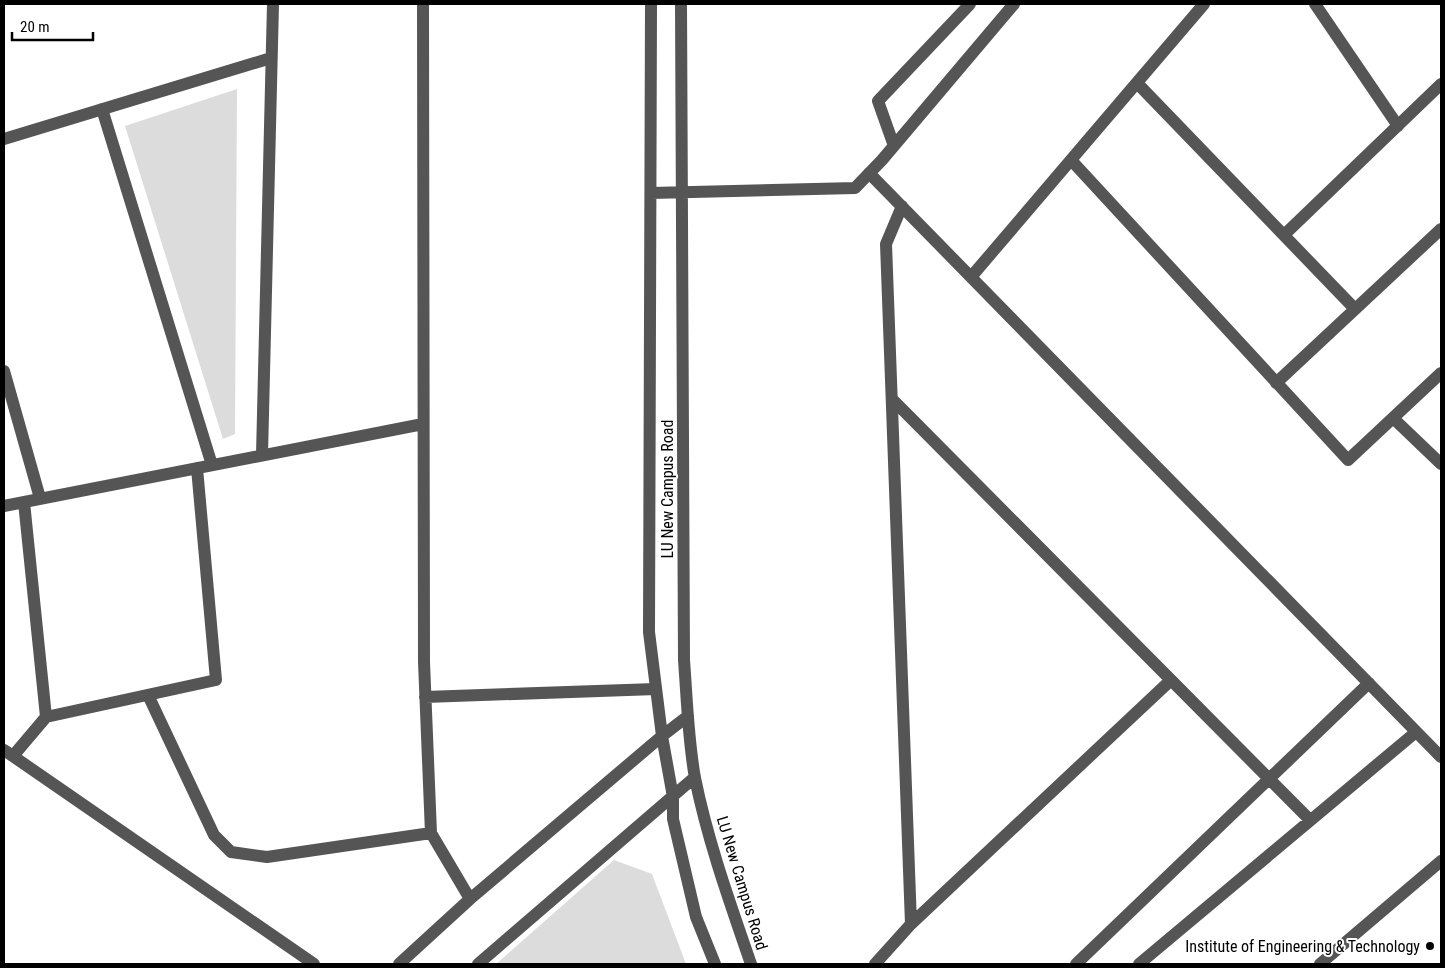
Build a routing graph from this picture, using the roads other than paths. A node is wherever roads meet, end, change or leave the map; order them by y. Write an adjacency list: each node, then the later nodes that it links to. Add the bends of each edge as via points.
1 (273, 4): 9 (street)
2 (423, 4): 30 (street)
3 (651, 4): 19 (street, LU New Campus Road)
4 (681, 4): 18 (street, LU New Campus Road)
5 (970, 4): 15 (street, via 878,101)
6 (1014, 4): 15 (street)
7 (1204, 4): 10 (street)
8 (1315, 4): 13 (street)
9 (271, 58): 12 (street); 31 (street)
10 (1137, 83): 16 (street); 22 (street)
11 (1441, 84): 13 (street)
12 (102, 109): 14 (street); 33 (street)
13 (1398, 126): 22 (street)
14 (4, 140)
15 (894, 146): 17 (street)
16 (1071, 160): 23 (street); 27 (street)
17 (869, 173): 18 (street, via 854,188); 20 (street)
18 (682, 192): 19 (street); 43 (street, LU New Campus Road, via 684,660)
19 (651, 193): 40 (street, LU New Campus Road, via 649,632)
20 (902, 206): 23 (street); 28 (street, via 886,244)
21 (1441, 229): 24 (street)
22 (1284, 235): 24 (street)
23 (972, 277): 39 (street)
24 (1355, 309): 27 (street)
25 (4, 371): 35 (street)
26 (1441, 373): 29 (street)
27 (1276, 383): 29 (street, via 1348,460)
28 (892, 399): 38 (street); 56 (street)
29 (1393, 418): 32 (street)
30 (423, 424): 31 (street); 42 (street)
31 (262, 455): 33 (street)
32 (1441, 464)
33 (212, 465): 34 (street)
34 (197, 468): 35 (street); 41 (street, via 216,680)
35 (40, 498): 36 (street)
36 (24, 502): 37 (street); 44 (street)
37 (4, 506)
38 (1171, 680): 50 (street); 56 (street)
39 (1368, 683): 45 (street); 50 (street)
40 (656, 689): 42 (street); 46 (street, LU New Campus Road)
41 (148, 695): 44 (street); 53 (street, via 214,835 231,852 267,857)
42 (425, 696): 53 (street)
43 (688, 716): 46 (street); 49 (street, LU New Campus Road)
44 (46, 717): 47 (street)
45 (1416, 732): 48 (street); 52 (street)
46 (662, 736): 51 (street, LU New Campus Road); 55 (street)
47 (8, 753): 57 (street)
48 (1441, 757)
49 (695, 777): 51 (street); 61 (street, LU New Campus Road, via 712,850)
50 (1269, 778): 52 (street); 63 (street)
51 (673, 797): 59 (street); 60 (street, LU New Campus Road, via 673,819 696,917)
52 (1310, 820): 64 (street)
53 (431, 833): 55 (street)
54 (1441, 861): 65 (street)
55 (470, 900): 58 (street)
56 (911, 924): 62 (street)
57 (314, 964)
58 (399, 964)
59 (478, 964)
60 (715, 964)
61 (751, 964)
62 (875, 964)
63 (1076, 964)
64 (1139, 964)
65 (1320, 964)

